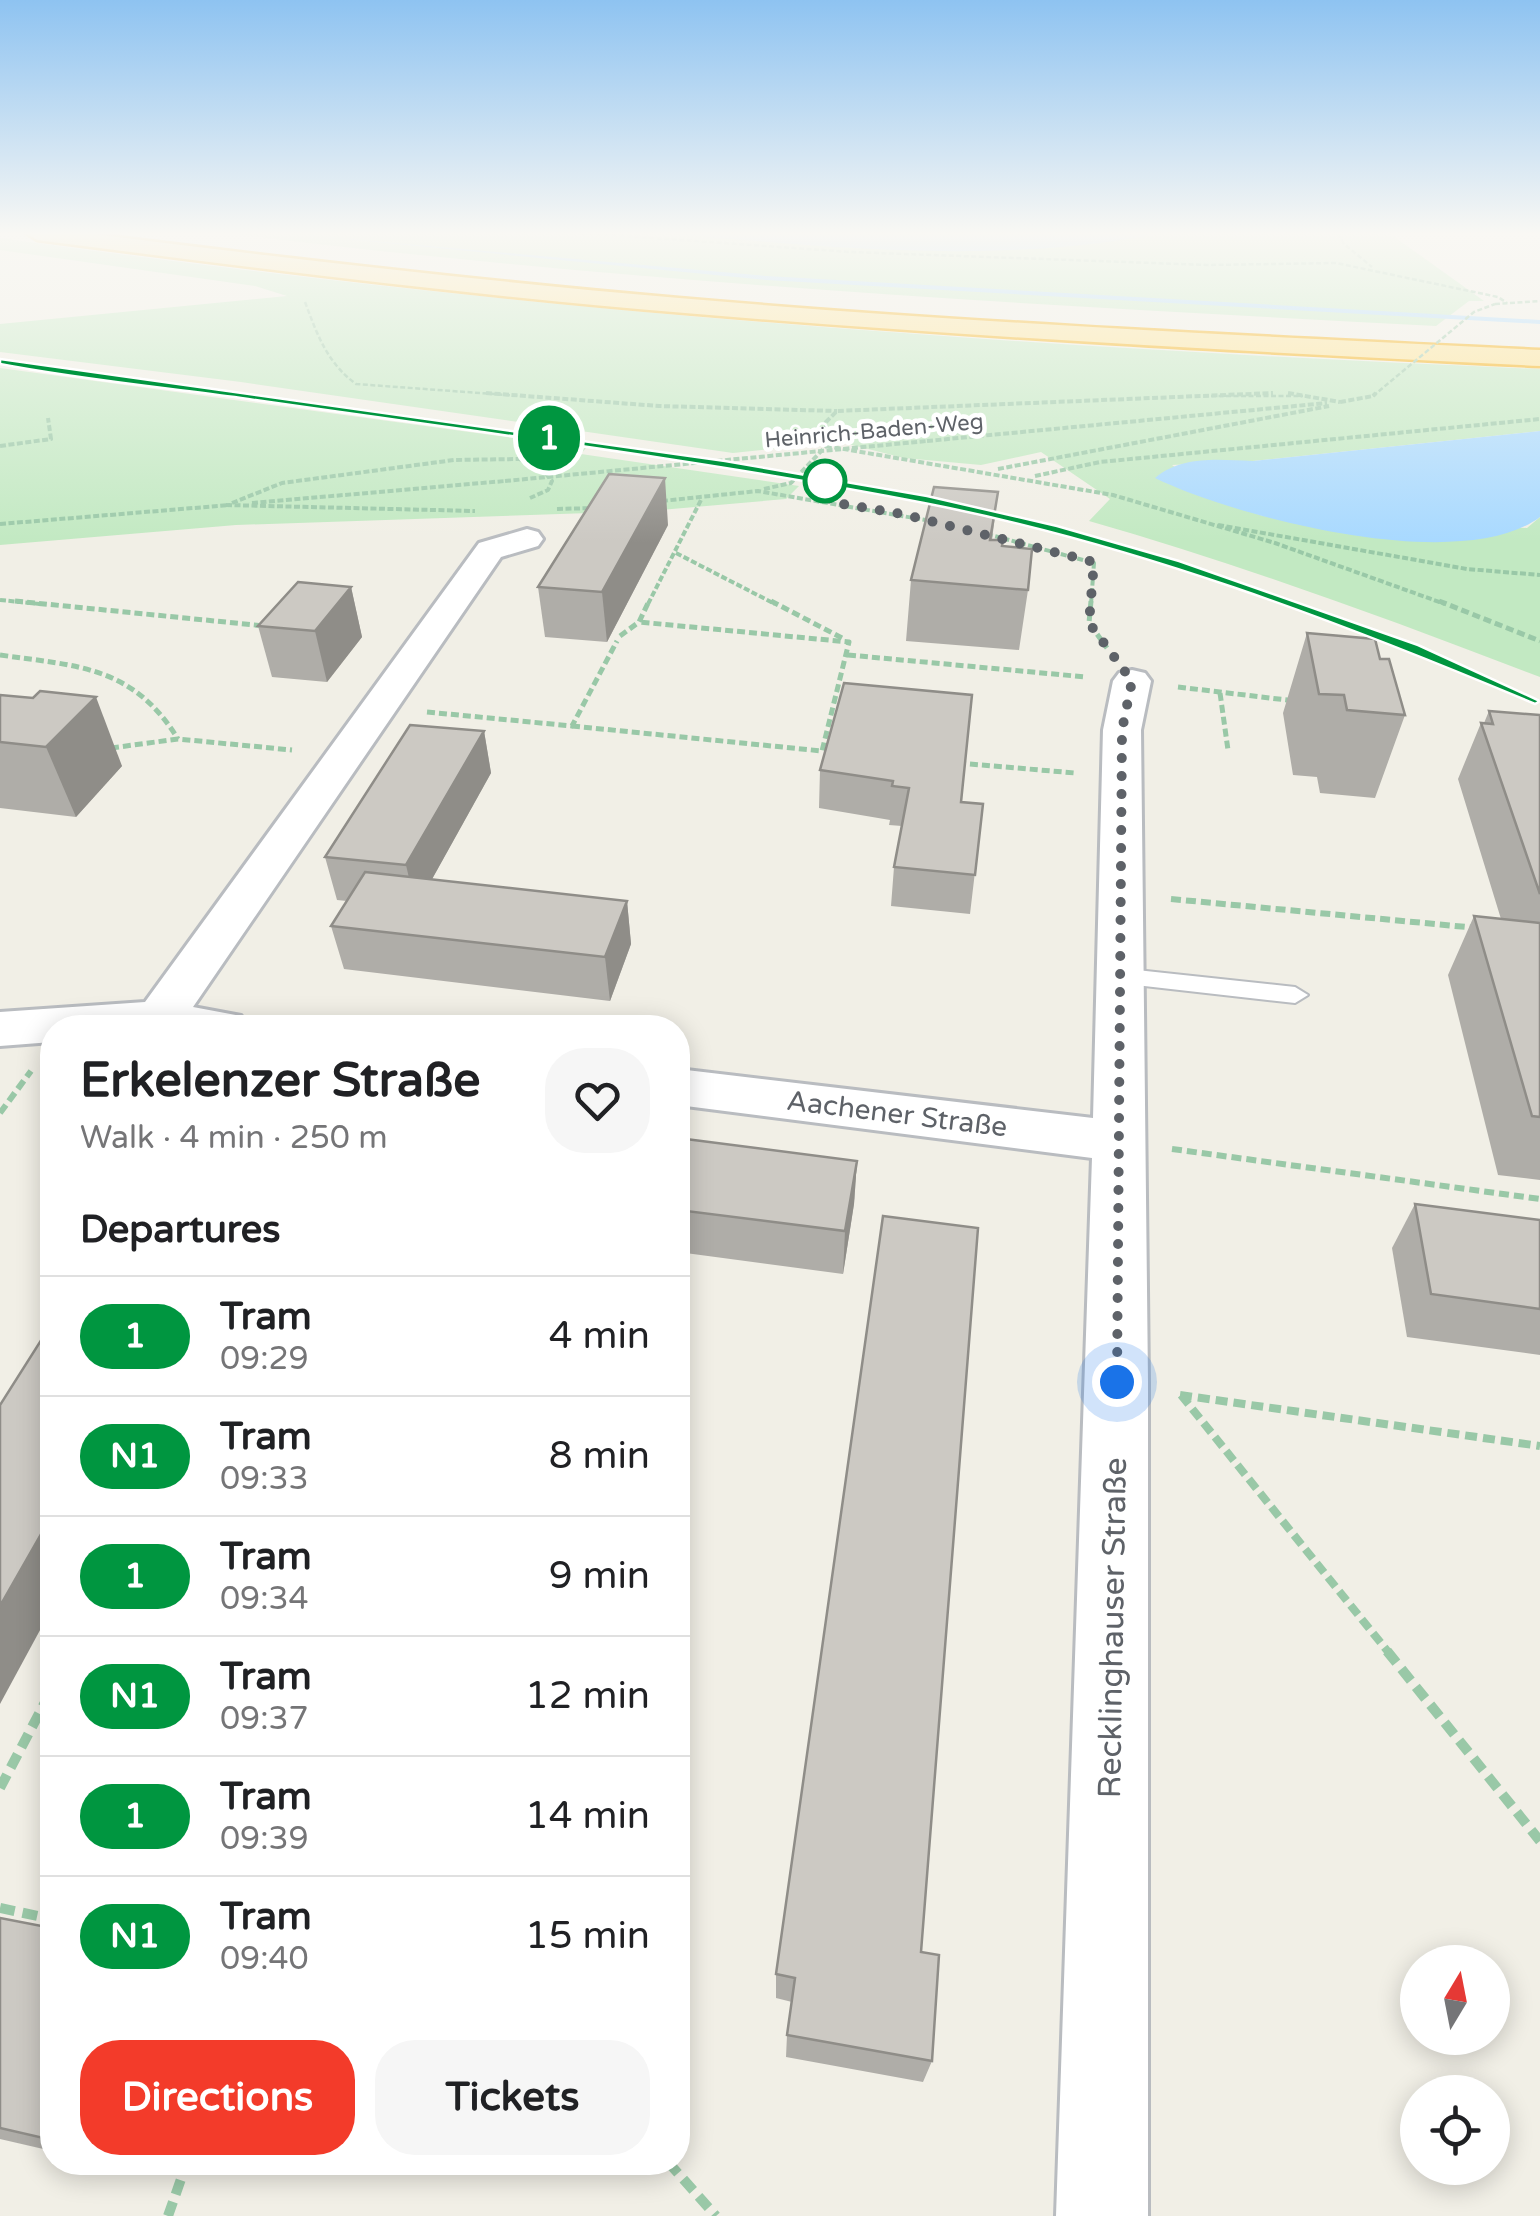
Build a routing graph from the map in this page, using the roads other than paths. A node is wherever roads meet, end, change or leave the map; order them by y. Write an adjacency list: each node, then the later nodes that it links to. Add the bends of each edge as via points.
1 (1113, 336): 4 (highway)
2 (1442, 336): 3 (highway)
3 (1540, 341)
4 (1540, 358)
5 (526, 519): 9 (street, via 490,550)
6 (1132, 681): 7 (street, Recklinghauser Straße, via 1122,730)
7 (1118, 976): 8 (lane); 13 (street, Recklinghauser Straße)
8 (1295, 995)
9 (162, 1015)
10 (40, 1026): 11 (street)
11 (0, 1029)
12 (690, 1089): 13 (street, Aachener Straße)
13 (1116, 1142): 14 (street, Recklinghauser Straße)
14 (1102, 2216)

